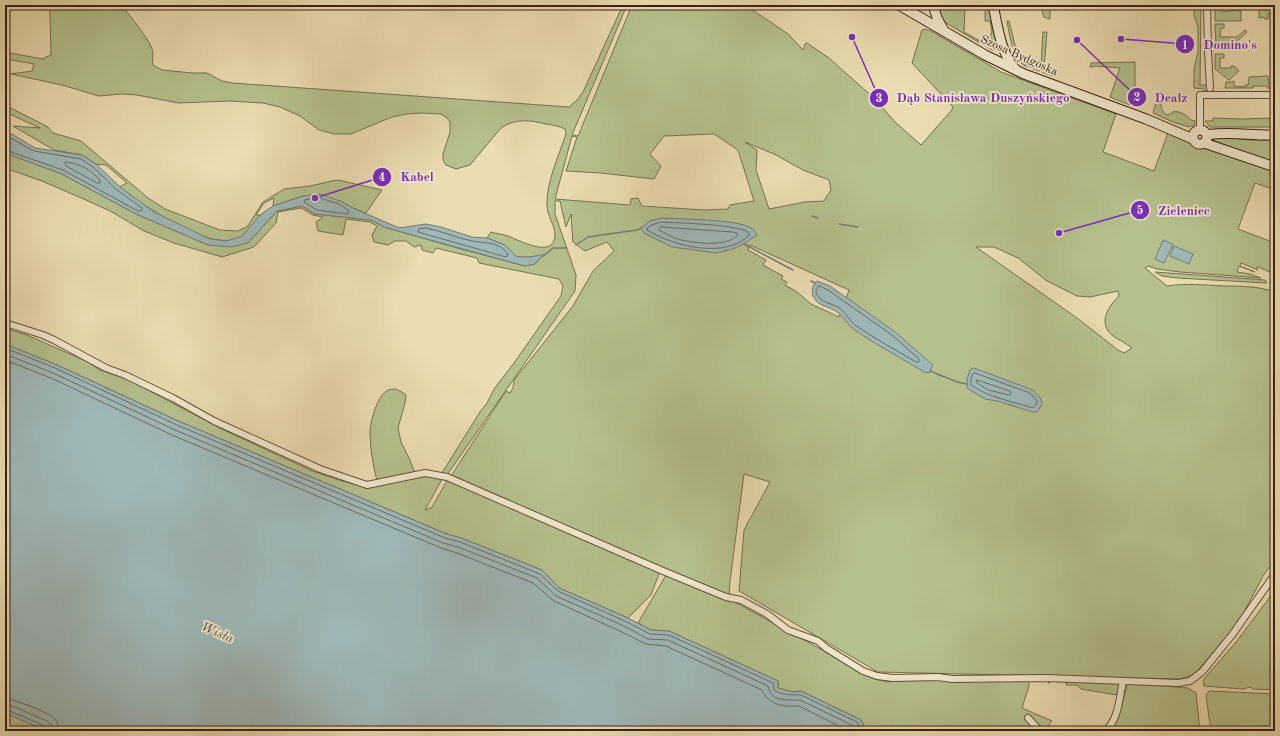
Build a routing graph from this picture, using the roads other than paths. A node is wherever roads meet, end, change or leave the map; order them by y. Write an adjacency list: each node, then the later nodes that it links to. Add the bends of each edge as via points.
1 (899, 5): 5 (street, Szosa Bydgoska)
2 (932, 5): 5 (street, via 922,15); 6 (street)
3 (993, 5): 7 (street)
4 (1207, 5): 10 (street)
5 (915, 15): 6 (street, Szosa Bydgoska)
6 (944, 32): 8 (street, Szosa Bydgoska)
7 (1001, 43): 8 (street, via 996,53); 9 (street, via 1006,57)
8 (984, 55): 9 (street, Szosa Bydgoska)
9 (1018, 71): 12 (street, Szosa Bydgoska, via 1158,124)
10 (1210, 88)
11 (1275, 95): 12 (street, via 1200,95)
12 (1200, 135): 13 (street, via 1225,132); 14 (street, Szosa Bydgoska)
13 (1275, 136)
14 (1275, 167)
15 (5, 323): 17 (street, via 54,340 106,368 173,398 214,421 335,475 367,484 425,473 448,477 663,571 726,597 741,600 767,614 788,630 815,639 848,663 877,676)
16 (1275, 574): 17 (street, via 1232,635 1195,678 1178,683)
17 (1123, 681): 20 (street, via 1116,718)
18 (1028, 718): 19 (street)
19 (1040, 731)
20 (1105, 731)

